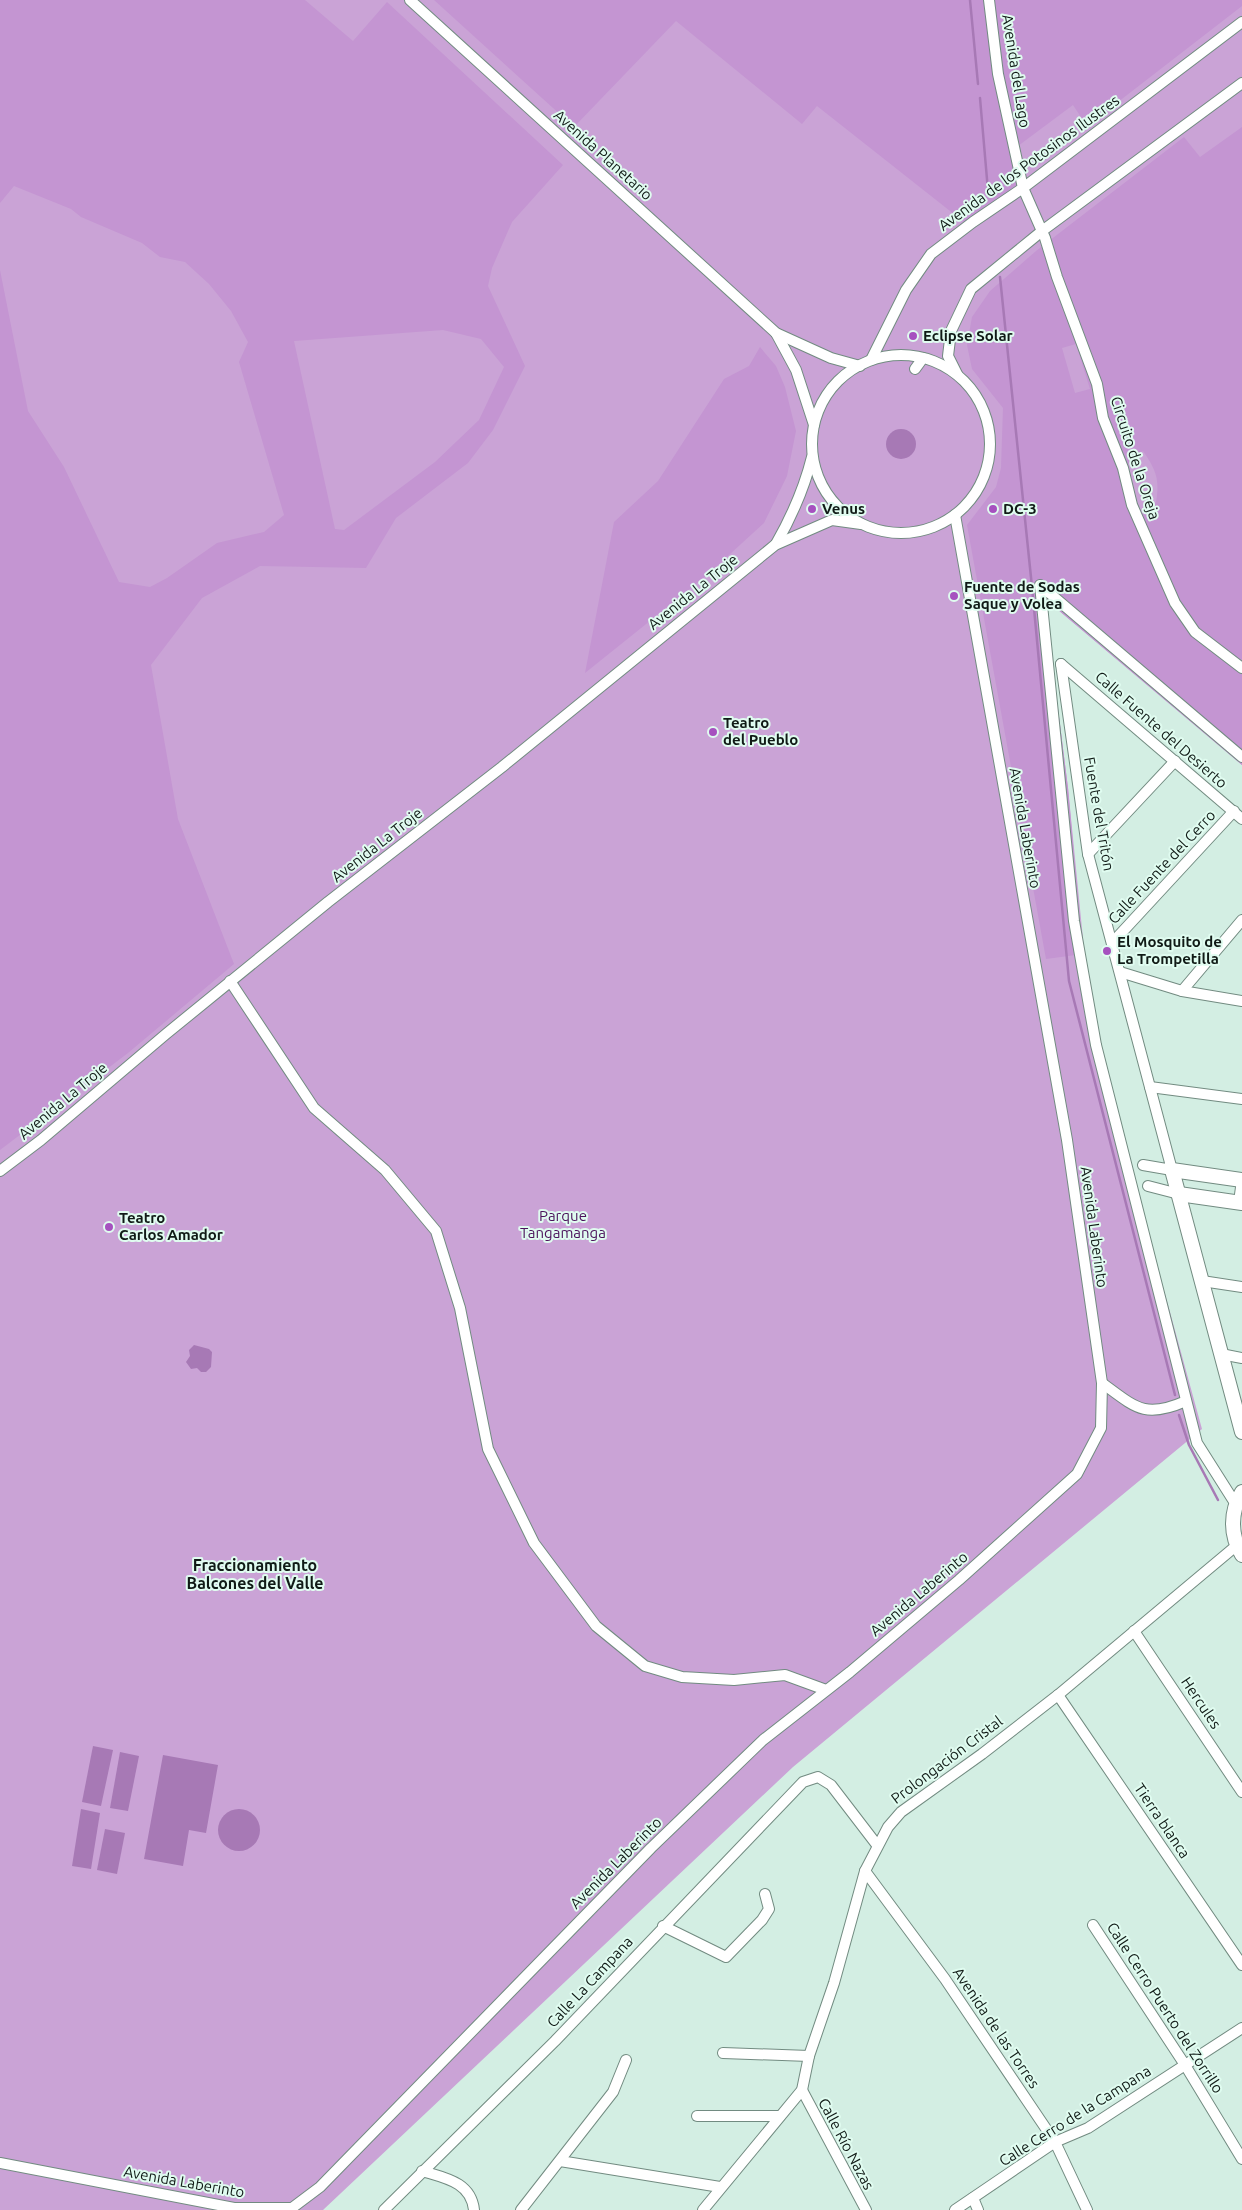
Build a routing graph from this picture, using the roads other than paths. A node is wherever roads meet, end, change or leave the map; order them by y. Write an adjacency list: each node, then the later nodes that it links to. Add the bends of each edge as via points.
1 (410, 0): 7 (street, Avenida Planetario)
2 (990, 0): 5 (street, Avenida del Lago, via 998,74)
3 (1242, 22): 5 (street, Avenida de los Potosinos Ilustres)
4 (1242, 83): 6 (street)
5 (1023, 188): 6 (street, Avenida del Lago); 9 (street, Avenida de los Potosinos Ilustres, via 931,254 906,290)
6 (1042, 231): 12 (street, via 971,289 951,331 948,356); 19 (street, Circuito de la Oreja, via 1096,384 1103,418 1123,468 1132,504 1175,603 1195,632)
7 (776, 333): 10 (street, Avenida Planetario, via 832,358); 13 (street, Avenida Planetario, via 796,370)
8 (923, 358): 9 (street, via 900,355); 11 (street); 12 (street)
9 (871, 360): 10 (street)
10 (860, 366): 13 (street, via 845,374 825,397)
11 (915, 369)
12 (957, 374): 15 (street, via 977,396 989,423 991,452 984,480 968,504)
13 (814, 425): 14 (street)
14 (812, 455): 16 (street, via 820,483 837,507); 17 (street, Avenida La Troje, via 806,483)
15 (955, 516): 16 (street, via 918,532 889,533); 44 (street, Avenida Laberinto, via 1067,1140)
16 (861, 524): 17 (street, Avenida La Troje, via 832,520)
17 (775, 545): 28 (street, Avenida La Troje, via 506,764)
18 (1061, 664): 21 (street, Calle Fuente del Desierto); 24 (street, Fuente del Tritón)
19 (1242, 668)
20 (1242, 757): 45 (street, via 1040,585 1074,921 1084,982 1096,1045)
21 (1175, 761): 22 (street, Calle Fuente del Desierto); 24 (street)
22 (1234, 811): 23 (street, Calle Fuente del Desierto); 26 (street, Calle Fuente del Cerro)
23 (1242, 819)
24 (1088, 854): 26 (street, Fuente del Tritón)
25 (1242, 920): 29 (street)
26 (1112, 943): 27 (street, Fuente del Tritón)
27 (1120, 972): 29 (street); 31 (street, Fuente del Tritón)
28 (230, 982): 35 (street, Avenida La Troje); 50 (street, via 314,1108 385,1170 436,1232 460,1308 488,1449 534,1543 596,1626 645,1666 682,1677 734,1680 785,1675)
29 (1182, 990): 30 (street)
30 (1242, 1001)
31 (1150, 1087): 32 (street); 34 (street, Fuente del Tritón)
32 (1242, 1099)
33 (1143, 1165): 34 (street)
34 (1172, 1170): 36 (street); 38 (street)
35 (0, 1171)
36 (1242, 1180): 39 (street)
37 (1148, 1186): 38 (street)
38 (1179, 1194): 39 (street); 40 (street)
39 (1240, 1202)
40 (1202, 1281): 41 (street); 42 (street)
41 (1242, 1287)
42 (1222, 1354): 43 (street); 46 (street)
43 (1242, 1358)
44 (1102, 1383): 45 (street, via 1145,1410 1156,1412); 50 (street, Avenida Laberinto, via 1101,1428 1077,1474 959,1580)
45 (1186, 1401): 47 (street, via 1197,1443)
46 (1242, 1432)
47 (1238, 1507): 48 (street)
48 (1240, 1548): 49 (street, Prolongación Cristal)
49 (1134, 1631): 51 (street, Prolongación Cristal); 52 (street, Hercules)
50 (826, 1690): 70 (street, Avenida Laberinto, via 763,1740 651,1848 320,2187 292,2208 234,2208)
51 (1058, 1695): 53 (street, Prolongación Cristal, via 900,1812); 58 (street, Tierra blanca)
52 (1242, 1792)
53 (877, 1845): 54 (street, Prolongación Cristal); 57 (street, Calle La Campana, via 831,1785 818,1777 803,1782)
54 (865, 1871): 61 (street, Prolongación Cristal, via 834,1983); 67 (street, Avenida de las Torres, via 945,1979)
55 (765, 1894): 57 (street, via 768,1909 762,1920 726,1957)
56 (1093, 1925): 63 (street, Calle Cerro Puerto del Zorrillo)
57 (663, 1926): 71 (street, Calle La Campana, via 555,2041)
58 (1242, 1965)
59 (1242, 2028): 63 (street)
60 (723, 2053): 61 (street)
61 (809, 2056): 64 (street, Prolongación Cristal)
62 (626, 2060): 69 (street, via 612,2092)
63 (1185, 2065): 67 (street, Calle Cerro de la Campana, via 1088,2128); 68 (street, Calle Cerro Puerto del Zorrillo)
64 (802, 2090): 66 (street); 78 (street, Calle Río Nazas)
65 (697, 2116): 66 (street)
66 (780, 2116): 72 (street)
67 (1055, 2142): 73 (street, Calle Cerro de la Campana); 81 (street, Avenida de las Torres)
68 (1242, 2159)
69 (560, 2161): 72 (street); 76 (street)
70 (0, 2163)
71 (422, 2171): 74 (street, Calle La Campana); 75 (street, via 456,2182 468,2192)
72 (720, 2188): 77 (street)
73 (972, 2198): 79 (street, Calle Cerro de la Campana); 80 (street)
74 (384, 2210)
75 (474, 2210)
76 (521, 2210)
77 (703, 2210)
78 (866, 2210)
79 (955, 2210)
80 (978, 2210)
81 (1087, 2210)

